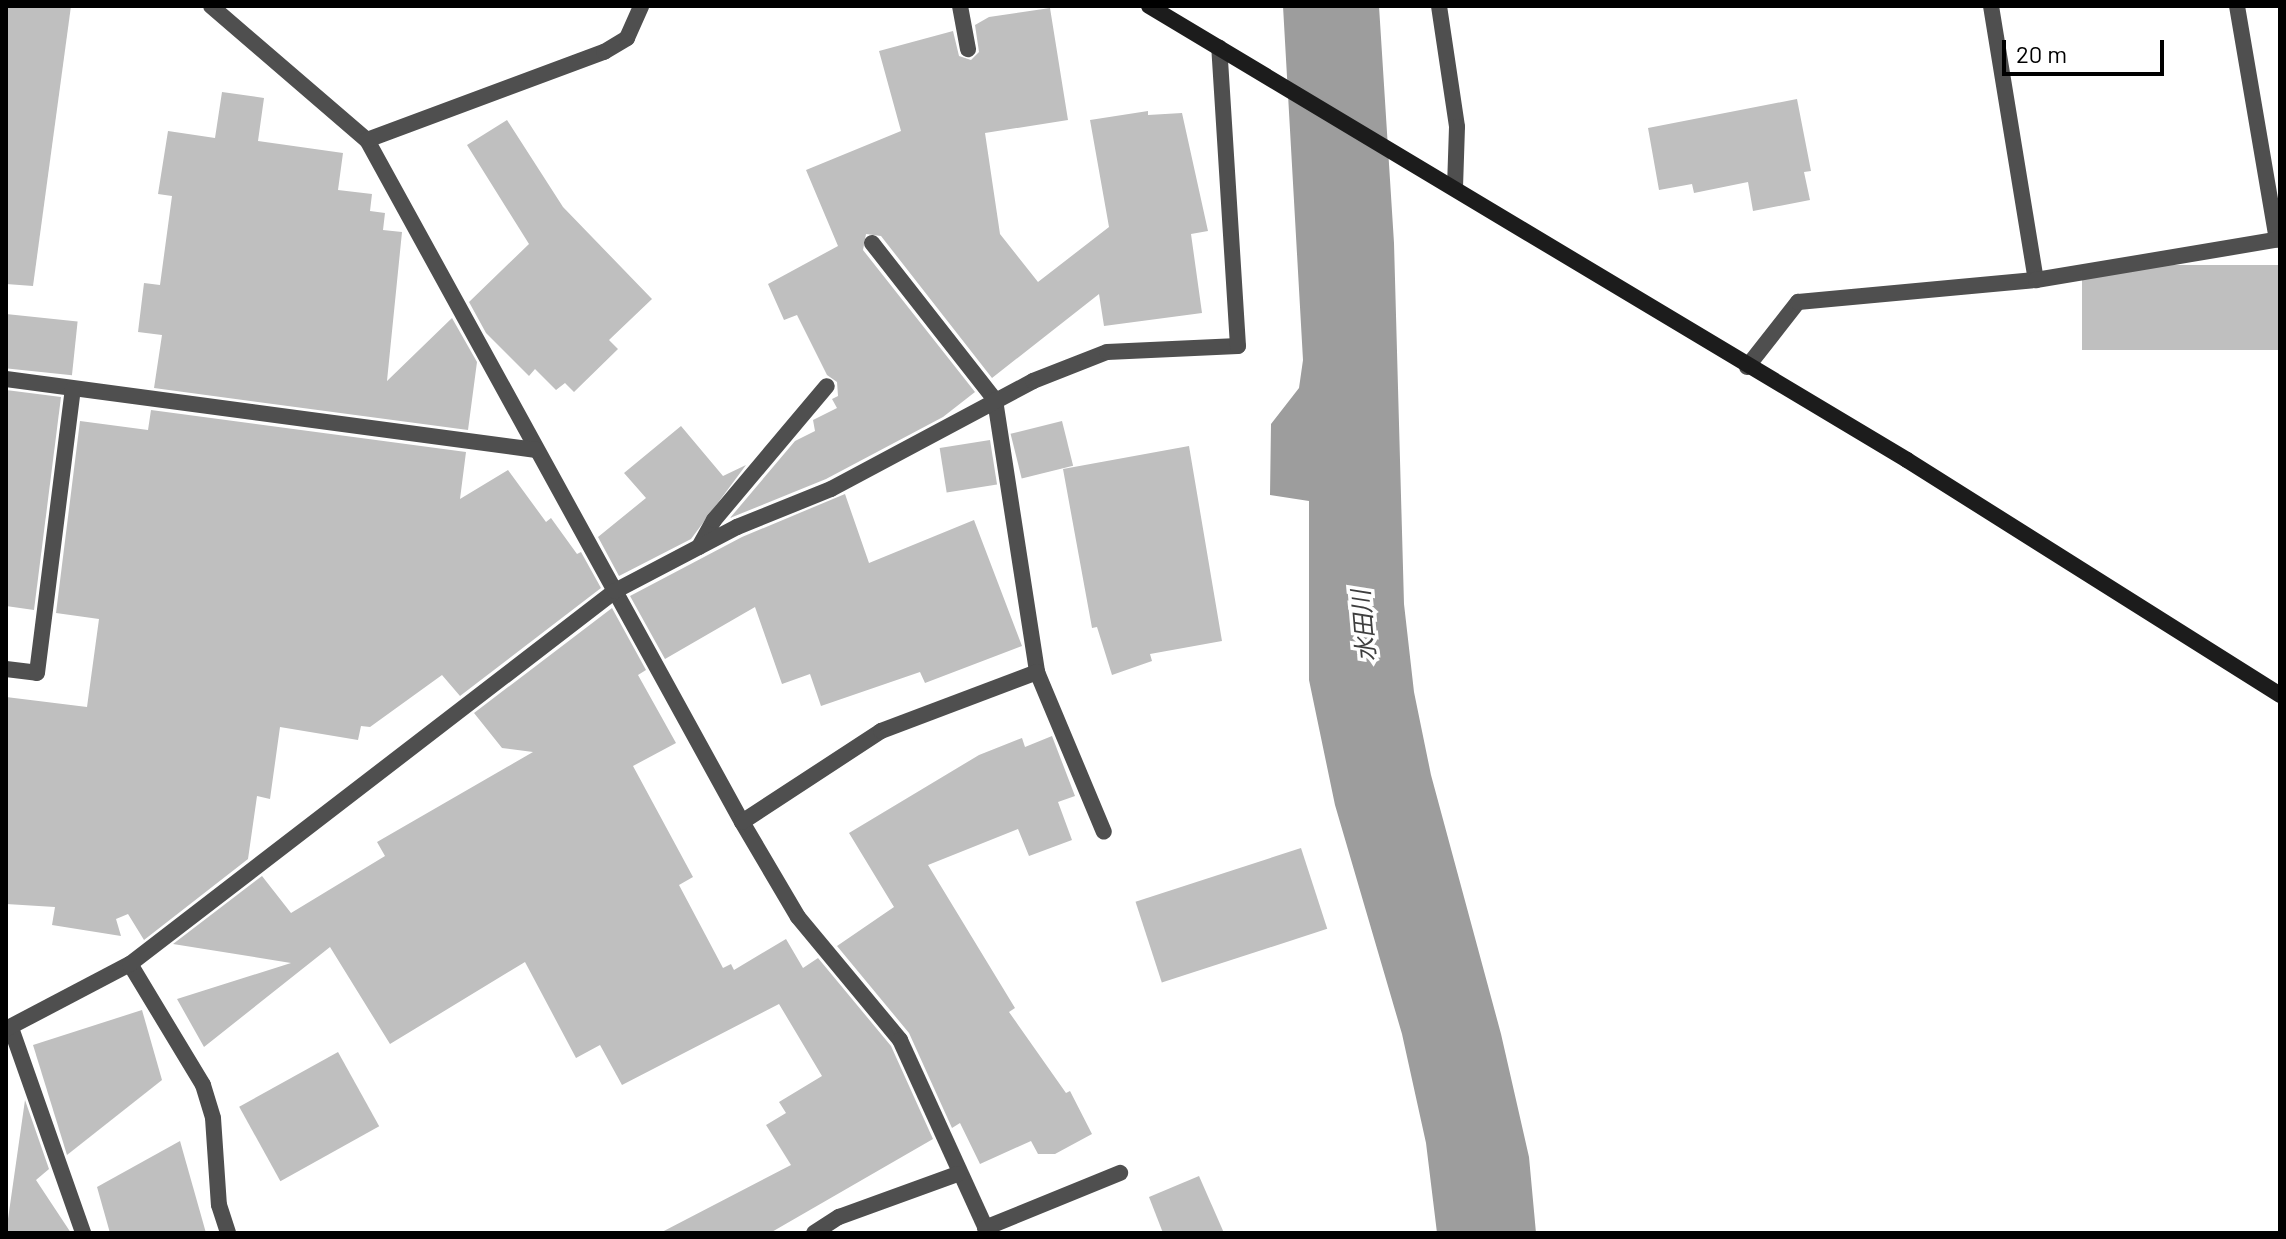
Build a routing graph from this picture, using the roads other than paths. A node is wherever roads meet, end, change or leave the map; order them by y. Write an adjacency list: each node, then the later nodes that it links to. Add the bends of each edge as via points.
1 (211, 6): 10 (street)
2 (641, 6): 10 (street, via 627,38 604,52)
3 (960, 6): 9 (street)
4 (1149, 6): 8 (street)
5 (1439, 6): 11 (street, via 1457,127)
6 (1991, 6): 14 (street)
7 (2237, 6): 12 (street)
8 (1219, 48): 11 (street); 19 (street, via 1238,346 1107,352)
9 (968, 49)
10 (367, 140): 20 (street)
11 (1455, 186): 15 (street)
12 (2278, 240): 14 (street)
13 (872, 243): 19 (street)
14 (2036, 280): 15 (street, via 1798,302)
15 (1747, 367): 25 (street, via 1907,460)
16 (6, 379): 18 (street)
17 (827, 386): 21 (street, via 714,520)
18 (73, 389): 20 (street); 23 (street, via 37,673)
19 (995, 400): 21 (street, via 831,489); 24 (street)
20 (536, 450): 22 (street)
21 (699, 547): 22 (street)
22 (615, 591): 26 (street); 28 (street)
23 (6, 669)
24 (1037, 672): 26 (street, via 881,731); 27 (street)
25 (2280, 695)
26 (742, 822): 31 (street, via 798,917 900,1040)
27 (1104, 832)
28 (130, 964): 29 (street); 34 (street, via 203,1085 213,1118 219,1205)
29 (9, 1028): 33 (street)
30 (1120, 1173): 32 (street)
31 (957, 1174): 32 (street); 35 (street, via 839,1217)
32 (986, 1230)
33 (83, 1233)
34 (228, 1233)
35 (814, 1233)

